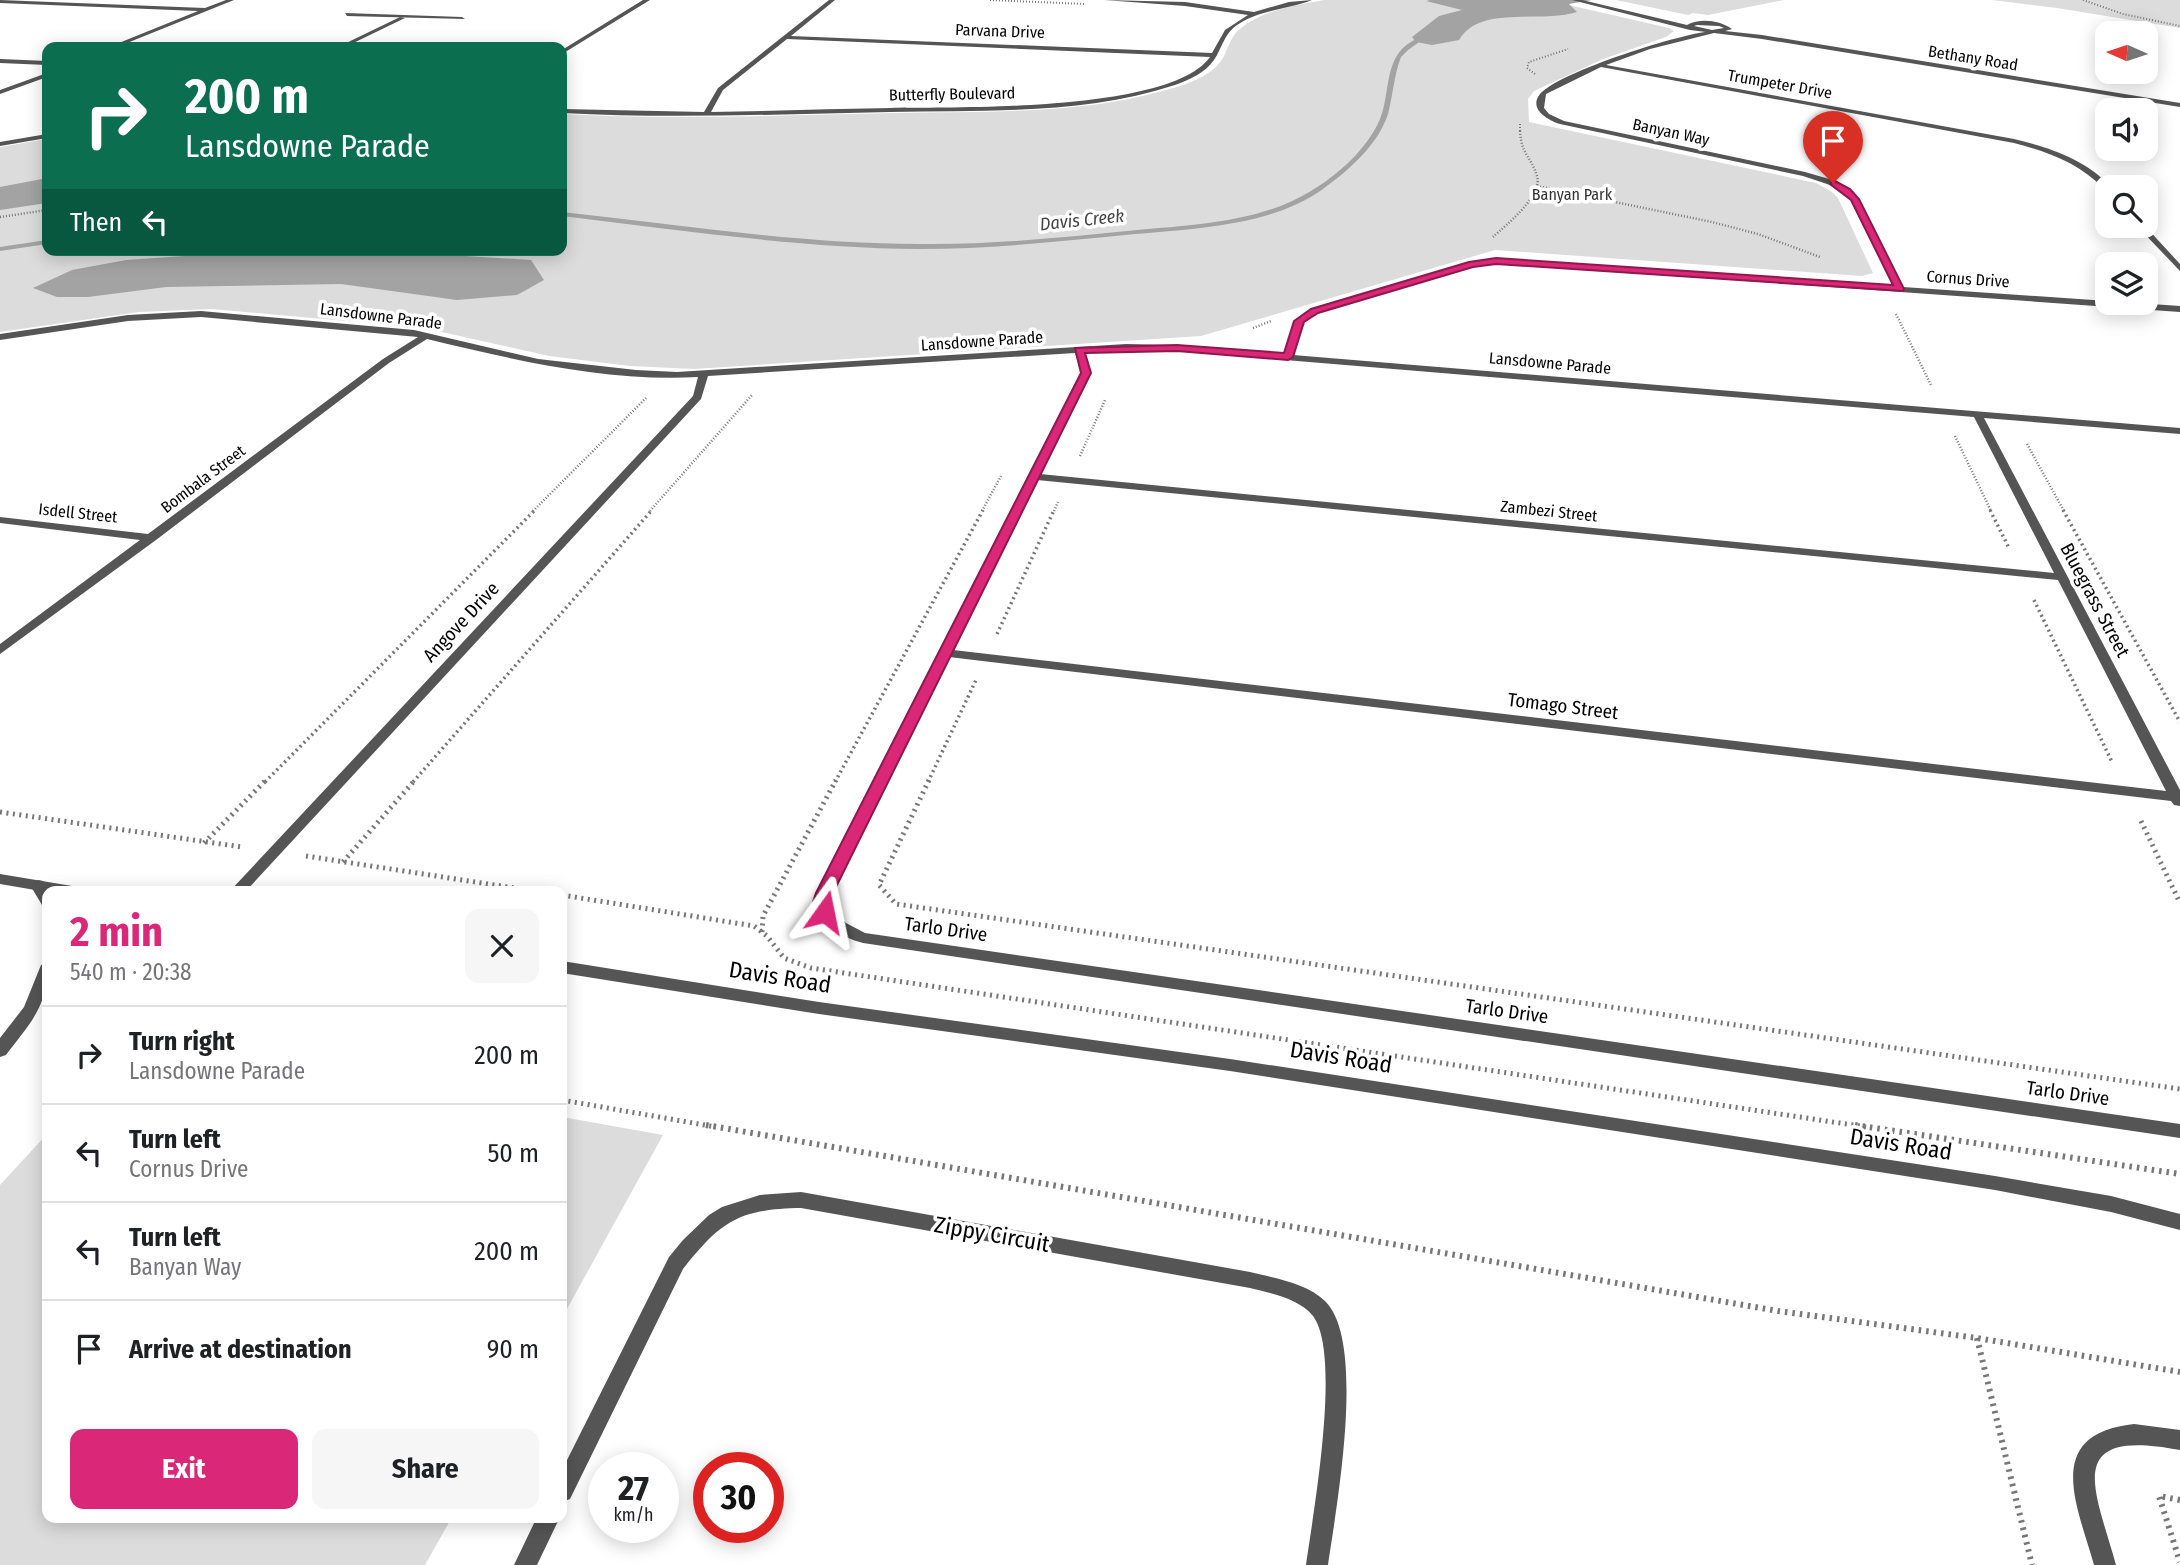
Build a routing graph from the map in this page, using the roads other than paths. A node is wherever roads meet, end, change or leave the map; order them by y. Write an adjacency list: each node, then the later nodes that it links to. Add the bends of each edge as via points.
1 (231, 0): 8 (street)
2 (647, 0): 23 (street)
3 (832, 0): 18 (street)
4 (1107, 0): 10 (street, via 1185,4)
5 (1309, 0): 10 (street, Butterfly Boulevard)
6 (1575, 0): 12 (street)
7 (0, 2): 8 (street)
8 (205, 10): 21 (street)
9 (347, 14): 11 (street)
10 (1257, 15): 24 (street, Butterfly Boulevard, via 1228,30)
11 (402, 18): 13 (street); 22 (street)
12 (1654, 18): 14 (street); 16 (street)
13 (462, 19)
14 (1701, 23): 15 (street, Bethany Road); 16 (street, Banyan Way)
15 (1728, 27): 17 (street); 19 (street, Bethany Road)
16 (1690, 28): 17 (street); 20 (street, Banyan Way)
17 (1714, 32): 19 (street, Bethany Road); 20 (street, Banyan Way)
18 (785, 37): 24 (street, Parvana Drive); 32 (street, via 720,89)
19 (1762, 37): 30 (street, Bethany Road)
20 (1677, 38): 27 (street, Banyan Way)
21 (125, 42)
22 (352, 42)
23 (567, 49)
24 (1213, 55): 32 (street, Butterfly Boulevard, via 1203,68 1177,82 1077,103)
25 (0, 61): 26 (street)
26 (42, 63)
27 (1602, 65): 35 (street, Trumpeter Drive, via 2022,143 2080,164); 38 (street, Banyan Way, via 1545,93 1540,99 1542,112 1562,123 1789,170 1840,186 1854,199)
28 (42, 74): 29 (street)
29 (0, 92)
30 (2180, 106)
31 (567, 111): 32 (street, Butterfly Boulevard)
32 (706, 114)
33 (42, 137): 34 (street)
34 (0, 144)
35 (2095, 177)
36 (2152, 238): 37 (street)
37 (2180, 269)
38 (1899, 289): 39 (street, Cornus Drive); 43 (street, Cornus Drive, via 1528,261 1485,262 1315,311 1299,321)
39 (2180, 309)
40 (427, 335): 41 (street, Lansdowne Parade, via 190,314); 44 (street, Lansdowne Parade, via 538,362 636,373); 49 (street, Bombala Street)
41 (0, 337)
42 (1079, 351): 43 (street, Lansdowne Parade, via 1177,348); 44 (street, Lansdowne Parade); 47 (street, via 1086,373)
43 (1288, 357): 45 (street, Lansdowne Parade)
44 (703, 374): 56 (street, Angove Drive, via 700,393)
45 (1977, 414): 46 (street, Lansdowne Parade); 50 (street, Bluegrass Street)
46 (2180, 430)
47 (1034, 477): 50 (street, Zambezi Street); 52 (street)
48 (0, 520): 49 (street, Isdell Street)
49 (152, 538): 51 (street, Bombala Street)
50 (2062, 577): 53 (street, Bluegrass Street)
51 (0, 650)
52 (944, 653): 53 (street, Tomago Street); 62 (street, Tarlo Drive, via 824,893 822,902 832,922 846,932)
53 (2178, 800)
54 (0, 879): 55 (street)
55 (38, 886): 57 (street); 58 (street)
56 (242, 886)
57 (42, 887)
58 (42, 893)
59 (567, 968): 63 (street, Davis Road, via 1230,1065)
60 (42, 982): 61 (street, via 31,1009)
61 (0, 1051)
62 (2180, 1131)
63 (2111, 1204): 64 (street, Davis Road); 65 (street, Davis Road)
64 (2180, 1213)
65 (2180, 1222)
66 (2180, 1440): 71 (street, via 2119,1435 2102,1442 2086,1458 2082,1478)
67 (567, 1482): 70 (street, Zippy Circuit, via 676,1263 698,1234 726,1212 765,1200 801,1200 1250,1280 1290,1291 1321,1310 1333,1343 1337,1386)
68 (546, 1523): 69 (street)
69 (525, 1565)
70 (1317, 1565)
71 (2105, 1565)

